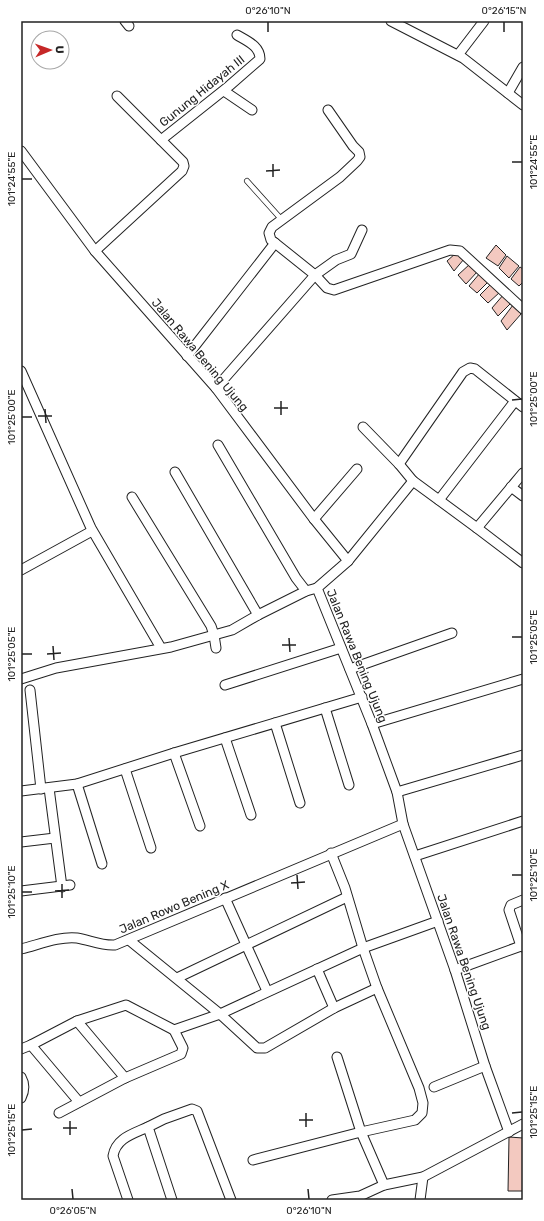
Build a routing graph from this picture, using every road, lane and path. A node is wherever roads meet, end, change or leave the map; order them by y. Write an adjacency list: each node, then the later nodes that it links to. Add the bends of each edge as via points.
1 (390, 21): 4 (street)
2 (484, 21): 4 (street)
3 (237, 35): 6 (street, Gunung Hidayah III, via 257,48 260,59)
4 (458, 55): 7 (street)
5 (523, 67): 7 (street)
6 (224, 91): 10 (street); 12 (street, Gunung Hidayah III)
7 (508, 93): 9 (street)
8 (117, 96): 12 (street)
9 (523, 106)
10 (252, 110)
11 (328, 110): 15 (street, via 360,157 340,177)
12 (161, 140): 18 (street, Gunung Hidayah III, via 183,162 182,171)
13 (21, 152): 18 (street, Jalan Rawa Bening Ujung)
14 (247, 180): 15 (lane)
15 (282, 220): 17 (street, via 272,227 269,234)
16 (362, 230): 19 (street, via 351,254 336,260)
17 (275, 243): 19 (street); 21 (street)
18 (95, 251): 21 (street, Jalan Rawa Bening Ujung)
19 (315, 275): 20 (street, via 327,288 334,290 450,250 460,251); 23 (street)
20 (523, 309)
21 (187, 356): 23 (street, Jalan Rawa Bening Ujung)
22 (21, 371): 38 (street)
23 (216, 388): 36 (street, Jalan Rawa Bening Ujung)
24 (519, 404): 27 (street, via 476,369 470,368 464,372); 35 (street)
25 (363, 427): 27 (street)
26 (218, 445): 43 (street)
27 (399, 464): 31 (street)
28 (357, 468): 36 (street)
29 (175, 472): 44 (street)
30 (523, 472): 32 (street)
31 (413, 481): 35 (street); 39 (street)
32 (511, 487): 33 (street); 37 (street)
33 (523, 496)
34 (132, 497): 46 (street, via 211,626)
35 (439, 500): 37 (street)
36 (314, 519): 39 (street, Jalan Rawa Bening Ujung)
37 (477, 528): 40 (street)
38 (92, 531): 41 (street); 47 (street)
39 (348, 561): 42 (street, Jalan Rawa Bening Ujung)
40 (523, 563)
41 (21, 570)
42 (317, 588): 43 (street); 49 (street, Jalan Rawa Bening Ujung)
43 (306, 591): 44 (street)
44 (258, 615): 46 (street, via 232,630)
45 (452, 633): 50 (street)
46 (214, 635): 47 (street); 48 (street)
47 (162, 648): 51 (street, via 56,668)
48 (216, 648)
49 (341, 648): 50 (street, Jalan Rawa Bening Ujung); 53 (street)
50 (350, 669): 55 (street, Jalan Rawa Bening Ujung)
51 (21, 679)
52 (523, 679): 58 (street)
53 (225, 685)
54 (30, 690): 65 (street)
55 (362, 697): 56 (street); 58 (street, Jalan Rawa Bening Ujung)
56 (325, 708): 57 (street); 64 (street)
57 (275, 723): 59 (street); 68 (street)
58 (372, 724): 67 (street, Jalan Rawa Bening Ujung)
59 (225, 738): 60 (street); 69 (street)
60 (174, 753): 62 (street); 72 (street)
61 (523, 755): 67 (street)
62 (125, 769): 63 (street); 75 (street)
63 (77, 784): 65 (street); 78 (street)
64 (349, 785)
65 (45, 789): 66 (street); 73 (street)
66 (21, 791)
67 (397, 792): 71 (street, Jalan Rawa Bening Ujung)
68 (300, 803)
69 (251, 815)
70 (523, 821): 77 (street)
71 (403, 824): 76 (street, Jalan Rowo Bening X); 77 (street, Jalan Rawa Bening Ujung)
72 (200, 826)
73 (56, 838): 74 (street); 79 (street, via 66,886)
74 (21, 842)
75 (151, 848)
76 (331, 854): 80 (street); 81 (street, Jalan Rowo Bening X)
77 (415, 856): 83 (street, Jalan Rawa Bening Ujung)
78 (102, 864)
79 (21, 891)
80 (347, 897): 85 (street); 87 (street)
81 (225, 898): 84 (street, Jalan Rowo Bening X); 85 (street)
82 (523, 900): 86 (street, via 511,905 509,910)
83 (438, 921): 87 (street); 90 (street, Jalan Rawa Bening Ujung)
84 (129, 940): 88 (street, Jalan Rowo Bening X, via 115,945 105,945 68,938); 91 (street)
85 (246, 945): 91 (street); 93 (street)
86 (522, 947): 90 (street)
87 (363, 948): 89 (street); 92 (street)
88 (21, 949)
89 (317, 969): 93 (street); 94 (street)
90 (455, 970): 101 (street, Jalan Rawa Bening Ujung)
91 (177, 978): 95 (street)
92 (377, 988): 94 (street); 110 (street, via 419,1088 423,1103 422,1113 415,1120)
93 (267, 991): 95 (street)
94 (334, 1008): 95 (street, via 261,1049)
95 (220, 1014): 97 (street)
96 (77, 1021): 97 (street, via 126,1005); 98 (street); 103 (street)
97 (174, 1030): 103 (street, via 183,1048 181,1054)
98 (31, 1045): 99 (street); 106 (street)
99 (21, 1049)
100 (336, 1057): 110 (street)
101 (485, 1066): 104 (street); 111 (street, Jalan Rawa Bening Ujung)
102 (21, 1077): 105 (street, via 24,1085)
103 (125, 1078): 106 (street)
104 (434, 1087)
105 (21, 1098)
106 (79, 1102): 107 (street)
107 (59, 1113)
108 (523, 1124): 111 (street)
109 (148, 1127): 116 (street, via 122,1140 114,1149 113,1156); 117 (street); 118 (street, via 192,1109 197,1111)
110 (361, 1132): 112 (street); 114 (street)
111 (509, 1132): 113 (street)
112 (253, 1160)
113 (423, 1177): 114 (street); 120 (street)
114 (384, 1185): 115 (street)
115 (359, 1198): 119 (street)
116 (128, 1200)
117 (172, 1200)
118 (230, 1200)
119 (332, 1200)
120 (420, 1200)

